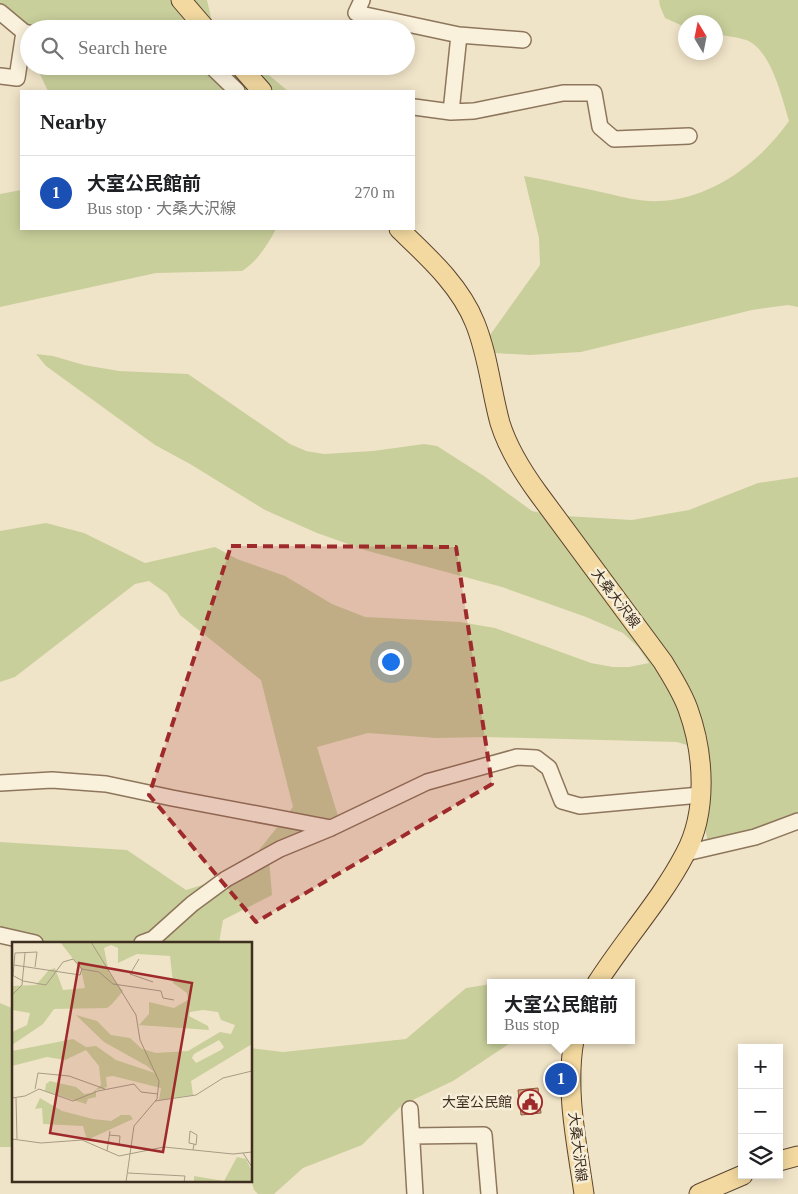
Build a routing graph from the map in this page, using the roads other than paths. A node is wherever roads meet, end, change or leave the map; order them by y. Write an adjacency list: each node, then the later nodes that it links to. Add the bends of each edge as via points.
1 (181, 0): 4 (main road)
2 (362, 0): 5 (street, via 356,13)
3 (0, 12): 7 (street)
4 (198, 20)
5 (388, 20)
6 (415, 26): 8 (street)
7 (20, 28)
8 (458, 35): 9 (street); 17 (street)
9 (524, 40)
10 (20, 63): 13 (street, via 17,78)
11 (220, 75): 14 (street)
12 (248, 75): 15 (main road)
13 (0, 76)
14 (236, 90)
15 (261, 90)
16 (415, 107): 17 (street)
17 (451, 112): 18 (street, via 474,111 563,93 594,93 600,127 614,139)
18 (690, 136)
19 (399, 230): 21 (main road, 大桑大沢線, via 452,285 475,323 500,424 522,471 678,687 688,709 697,744)
20 (0, 783): 23 (street, via 52,780 106,784)
21 (700, 796): 23 (street, via 580,806 562,801 550,768 536,758 517,757 426,782); 24 (main road, 大桑大沢線)
22 (798, 821): 24 (street, via 755,837)
23 (331, 828): 27 (street, via 280,848 226,879 153,939)
24 (686, 853): 28 (main road, 大桑大沢線, via 670,881)
25 (0, 935): 26 (street)
26 (31, 942)
27 (145, 942)
28 (600, 979)
29 (574, 1044): 37 (main road, 大桑大沢線, via 572,1098)
30 (410, 1109): 31 (street)
31 (412, 1136): 35 (street); 36 (street, via 484,1135)
32 (798, 1156): 33 (main road)
33 (783, 1160)
34 (738, 1177): 38 (main road)
35 (415, 1194)
36 (489, 1194)
37 (584, 1194)
38 (699, 1194)

